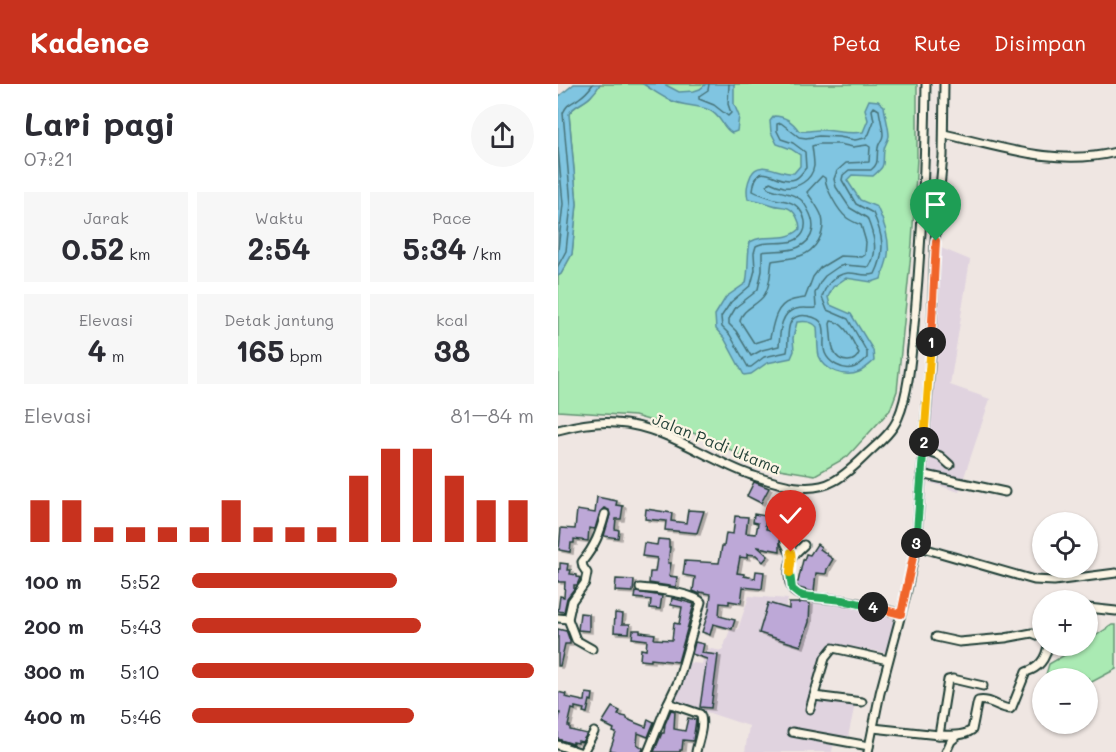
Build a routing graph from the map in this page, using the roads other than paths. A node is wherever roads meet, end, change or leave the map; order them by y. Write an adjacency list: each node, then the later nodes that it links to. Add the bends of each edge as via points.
1 (926, 84): 5 (street, Jalan Padi Utama, via 922,227 908,381 897,421 857,464 835,481 818,487 800,487 749,474 640,426 589,423)
2 (944, 84): 3 (street)
3 (944, 134): 4 (street, via 1033,155 1079,157); 6 (street)
4 (1116, 152)
5 (558, 430)
6 (923, 450): 7 (street, via 940,456); 8 (street)
7 (950, 465)
8 (921, 474): 9 (street); 13 (street)
9 (1005, 492)
10 (605, 514): 21 (street, via 599,536 582,562 585,583 572,601)
11 (785, 543): 14 (street)
12 (804, 545): 14 (street)
13 (916, 546): 15 (street, via 1034,580); 19 (street)
14 (792, 557): 19 (street, via 790,584 798,594)
15 (1116, 573)
16 (640, 588): 30 (street, via 686,595 701,602)
17 (1098, 609): 18 (street)
18 (1116, 611)
19 (901, 614): 26 (street)
20 (558, 618): 21 (street)
21 (568, 619): 24 (street, via 576,640)
22 (1032, 633): 23 (street, via 960,642)
23 (936, 637)
24 (592, 649)
25 (1044, 656): 36 (street, via 1036,669 1026,672 1010,709 984,699 978,701 972,730)
26 (888, 660): 28 (street, via 833,648 825,658); 32 (street)
27 (983, 686): 35 (street, via 948,680)
28 (814, 696): 29 (street); 31 (street)
29 (862, 702)
30 (668, 703): 40 (street); 41 (street, via 702,716)
31 (810, 709)
32 (873, 728): 35 (street); 38 (street)
33 (594, 732): 39 (street)
34 (792, 732): 38 (street)
35 (939, 735): 36 (street)
36 (957, 736): 42 (street)
37 (558, 746): 39 (street)
38 (868, 749)
39 (581, 752)
40 (648, 752)
41 (696, 752)
42 (946, 752)

